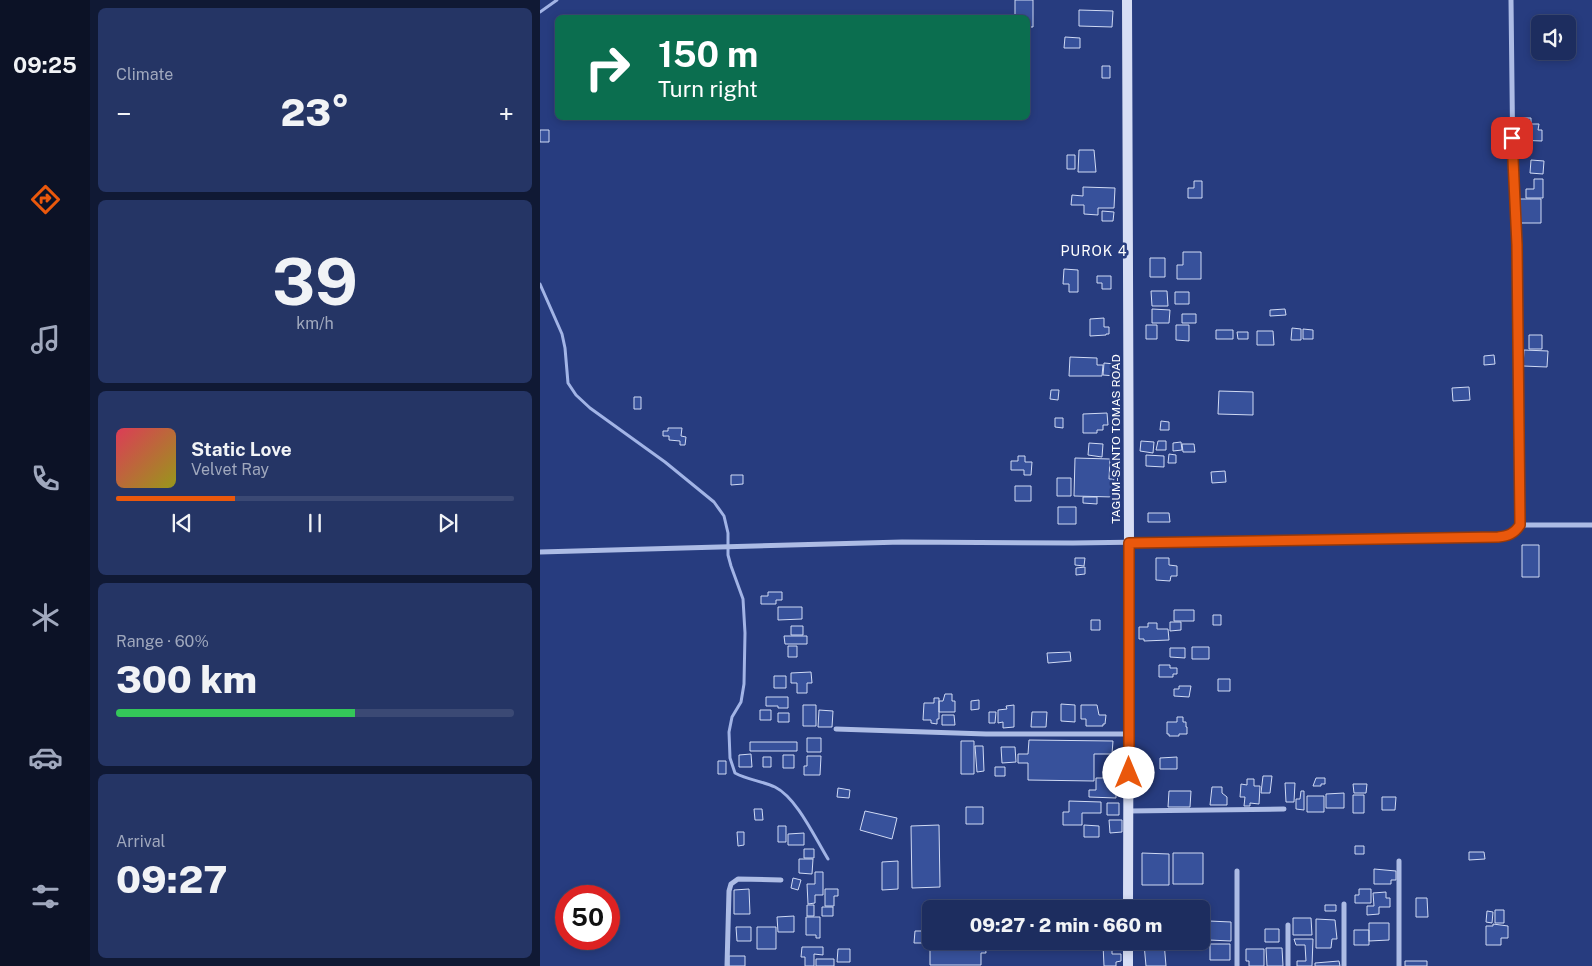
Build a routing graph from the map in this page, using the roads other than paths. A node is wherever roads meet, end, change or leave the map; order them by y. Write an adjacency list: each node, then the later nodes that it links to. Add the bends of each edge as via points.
1 (1128, 0): 5 (main road, TAGUM-SANTO TOMAS ROAD)
2 (1511, 0): 3 (street)
3 (1520, 525): 4 (street); 5 (street, via 1516,531 1498,537)
4 (1592, 525)
5 (1129, 543): 6 (street, via 902,542); 8 (main road, TAGUM-SANTO TOMAS ROAD)
6 (540, 552)
7 (836, 729): 8 (street)
8 (1129, 734): 10 (main road, TAGUM-SANTO TOMAS ROAD)
9 (1284, 809): 10 (street)
10 (1128, 811): 14 (main road, TAGUM-SANTO TOMAS ROAD)
11 (1398, 861): 23 (street)
12 (1237, 871): 20 (street)
13 (781, 880): 18 (street, via 738,879 732,884 729,891)
14 (1128, 900)
15 (1344, 904): 22 (street)
16 (1288, 925): 21 (street)
17 (1128, 950): 19 (main road)
18 (727, 966)
19 (1128, 966)
20 (1237, 966)
21 (1288, 966)
22 (1344, 966)
23 (1399, 966)

